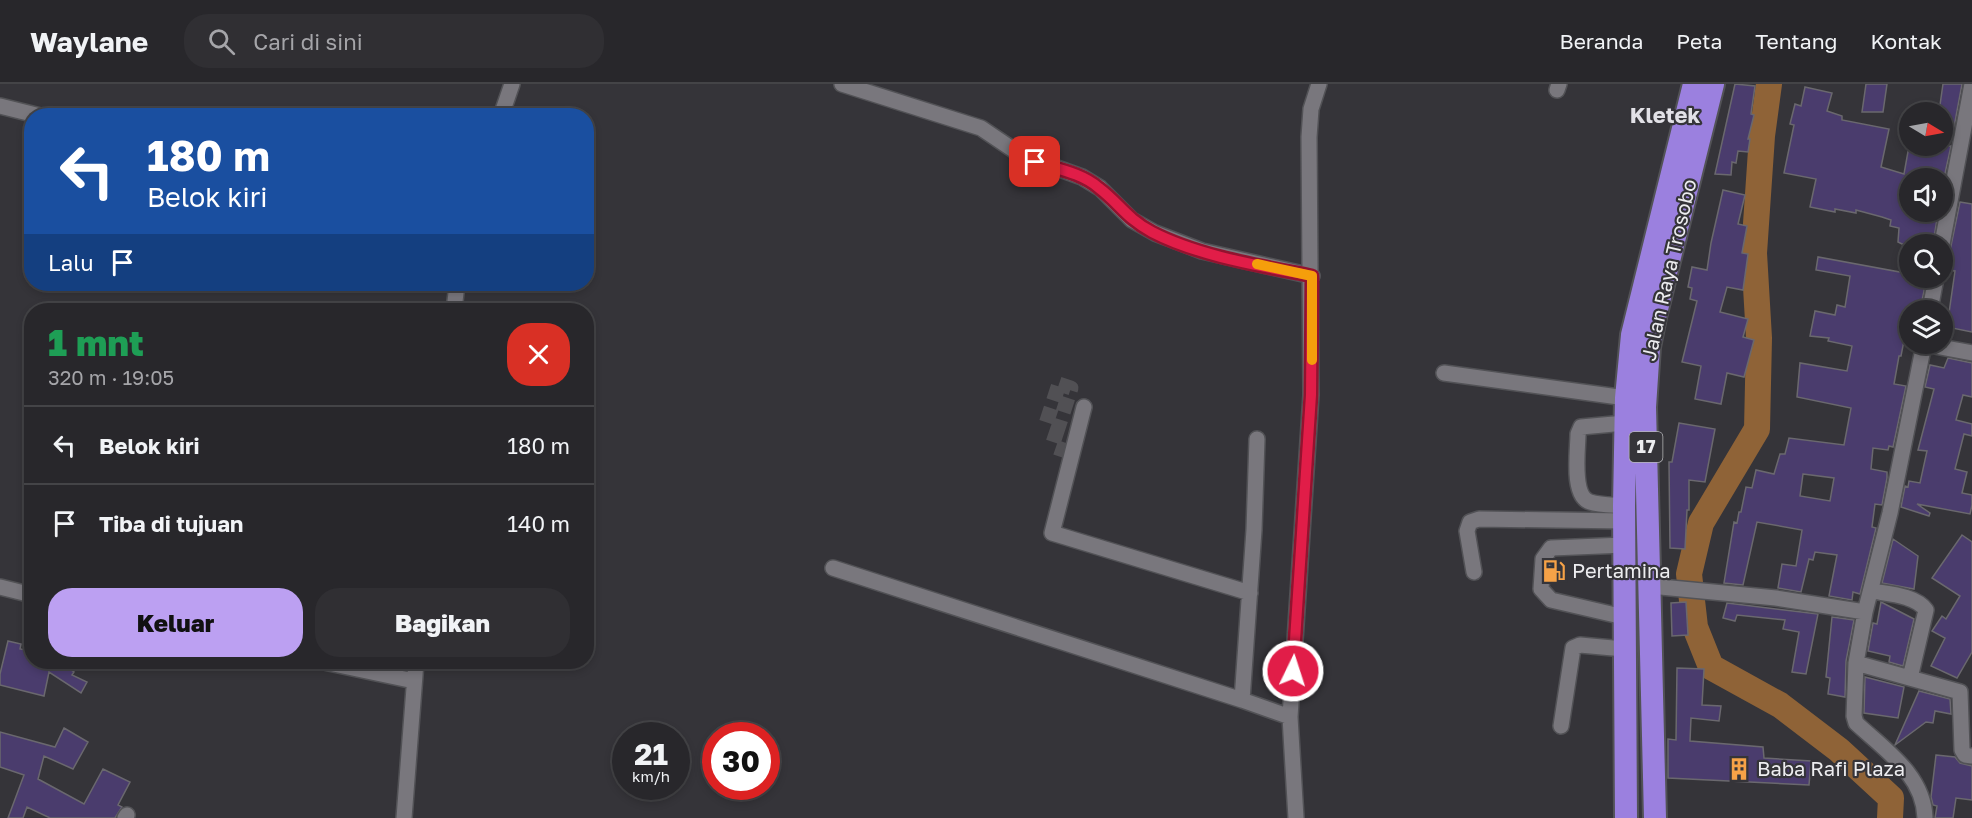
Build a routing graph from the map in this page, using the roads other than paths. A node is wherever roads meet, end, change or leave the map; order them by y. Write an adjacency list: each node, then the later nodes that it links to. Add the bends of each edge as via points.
1 (512, 84): 8 (street)
2 (842, 84): 11 (street, via 981,128 1021,155 1091,182 1132,220 1155,233 1202,251)
3 (1319, 84): 11 (street, via 1311,109 1309,137)
4 (1694, 84): 16 (highway, Jalan Raya Trosobo / 17, via 1632,335)
5 (1713, 84): 25 (highway, Jalan Raya Trosobo / 17, via 1649,347 1645,406)
6 (1972, 84): 10 (street)
7 (0, 106): 9 (street)
8 (504, 108)
9 (24, 112)
10 (1944, 234)
11 (1312, 276): 38 (street, via 1311,395)
12 (1953, 349): 13 (street)
13 (1972, 352)
14 (1922, 354): 26 (street)
15 (1444, 373): 16 (street)
16 (1626, 398): 18 (highway, Jalan Raya Trosobo / 17)
17 (1083, 407): 28 (street, via 1052,533)
18 (1625, 423): 20 (highway, Jalan Raya Trosobo / 17); 20 (street, via 1587,425 1578,434 1581,496)
19 (1257, 439): 28 (street)
20 (1624, 514): 21 (highway, Jalan Raya Trosobo / 17); 23 (street, via 1470,522 1467,531)
21 (1624, 545): 30 (highway, Jalan Raya Trosobo / 17); 30 (street, via 1551,548 1543,559 1541,589 1551,600)
22 (833, 568): 37 (street)
23 (1474, 572)
24 (0, 587): 27 (street)
25 (1659, 587): 29 (street, via 1776,598); 41 (highway, Jalan Raya Trosobo / 17)
26 (1872, 591): 29 (street); 35 (street, via 1922,604 1926,610)
27 (24, 593)
28 (1250, 593): 37 (street)
29 (1865, 612): 32 (street)
30 (1624, 617): 31 (highway, Jalan Raya Trosobo / 17)
31 (1624, 649): 39 (street, via 1574,647); 42 (highway, Jalan Raya Trosobo / 17)
32 (1856, 663): 35 (street); 47 (street, via 1856,723 1908,771 1925,808)
33 (357, 669): 36 (street)
34 (415, 669): 36 (street)
35 (1910, 678): 40 (street, via 1960,692 1962,750)
36 (414, 681): 44 (street)
37 (1242, 700): 38 (street)
38 (1290, 717): 45 (street)
39 (1561, 726)
40 (1972, 756)
41 (1655, 792): 42 (highway, via 1637,798); 43 (highway, Jalan Raya Trosobo / 17)
42 (1625, 793): 46 (highway, Jalan Raya Trosobo / 17)
43 (1655, 817): 46 (highway, via 1636,812)
44 (404, 818)
45 (1296, 818)
46 (1626, 818)
47 (1925, 818)

